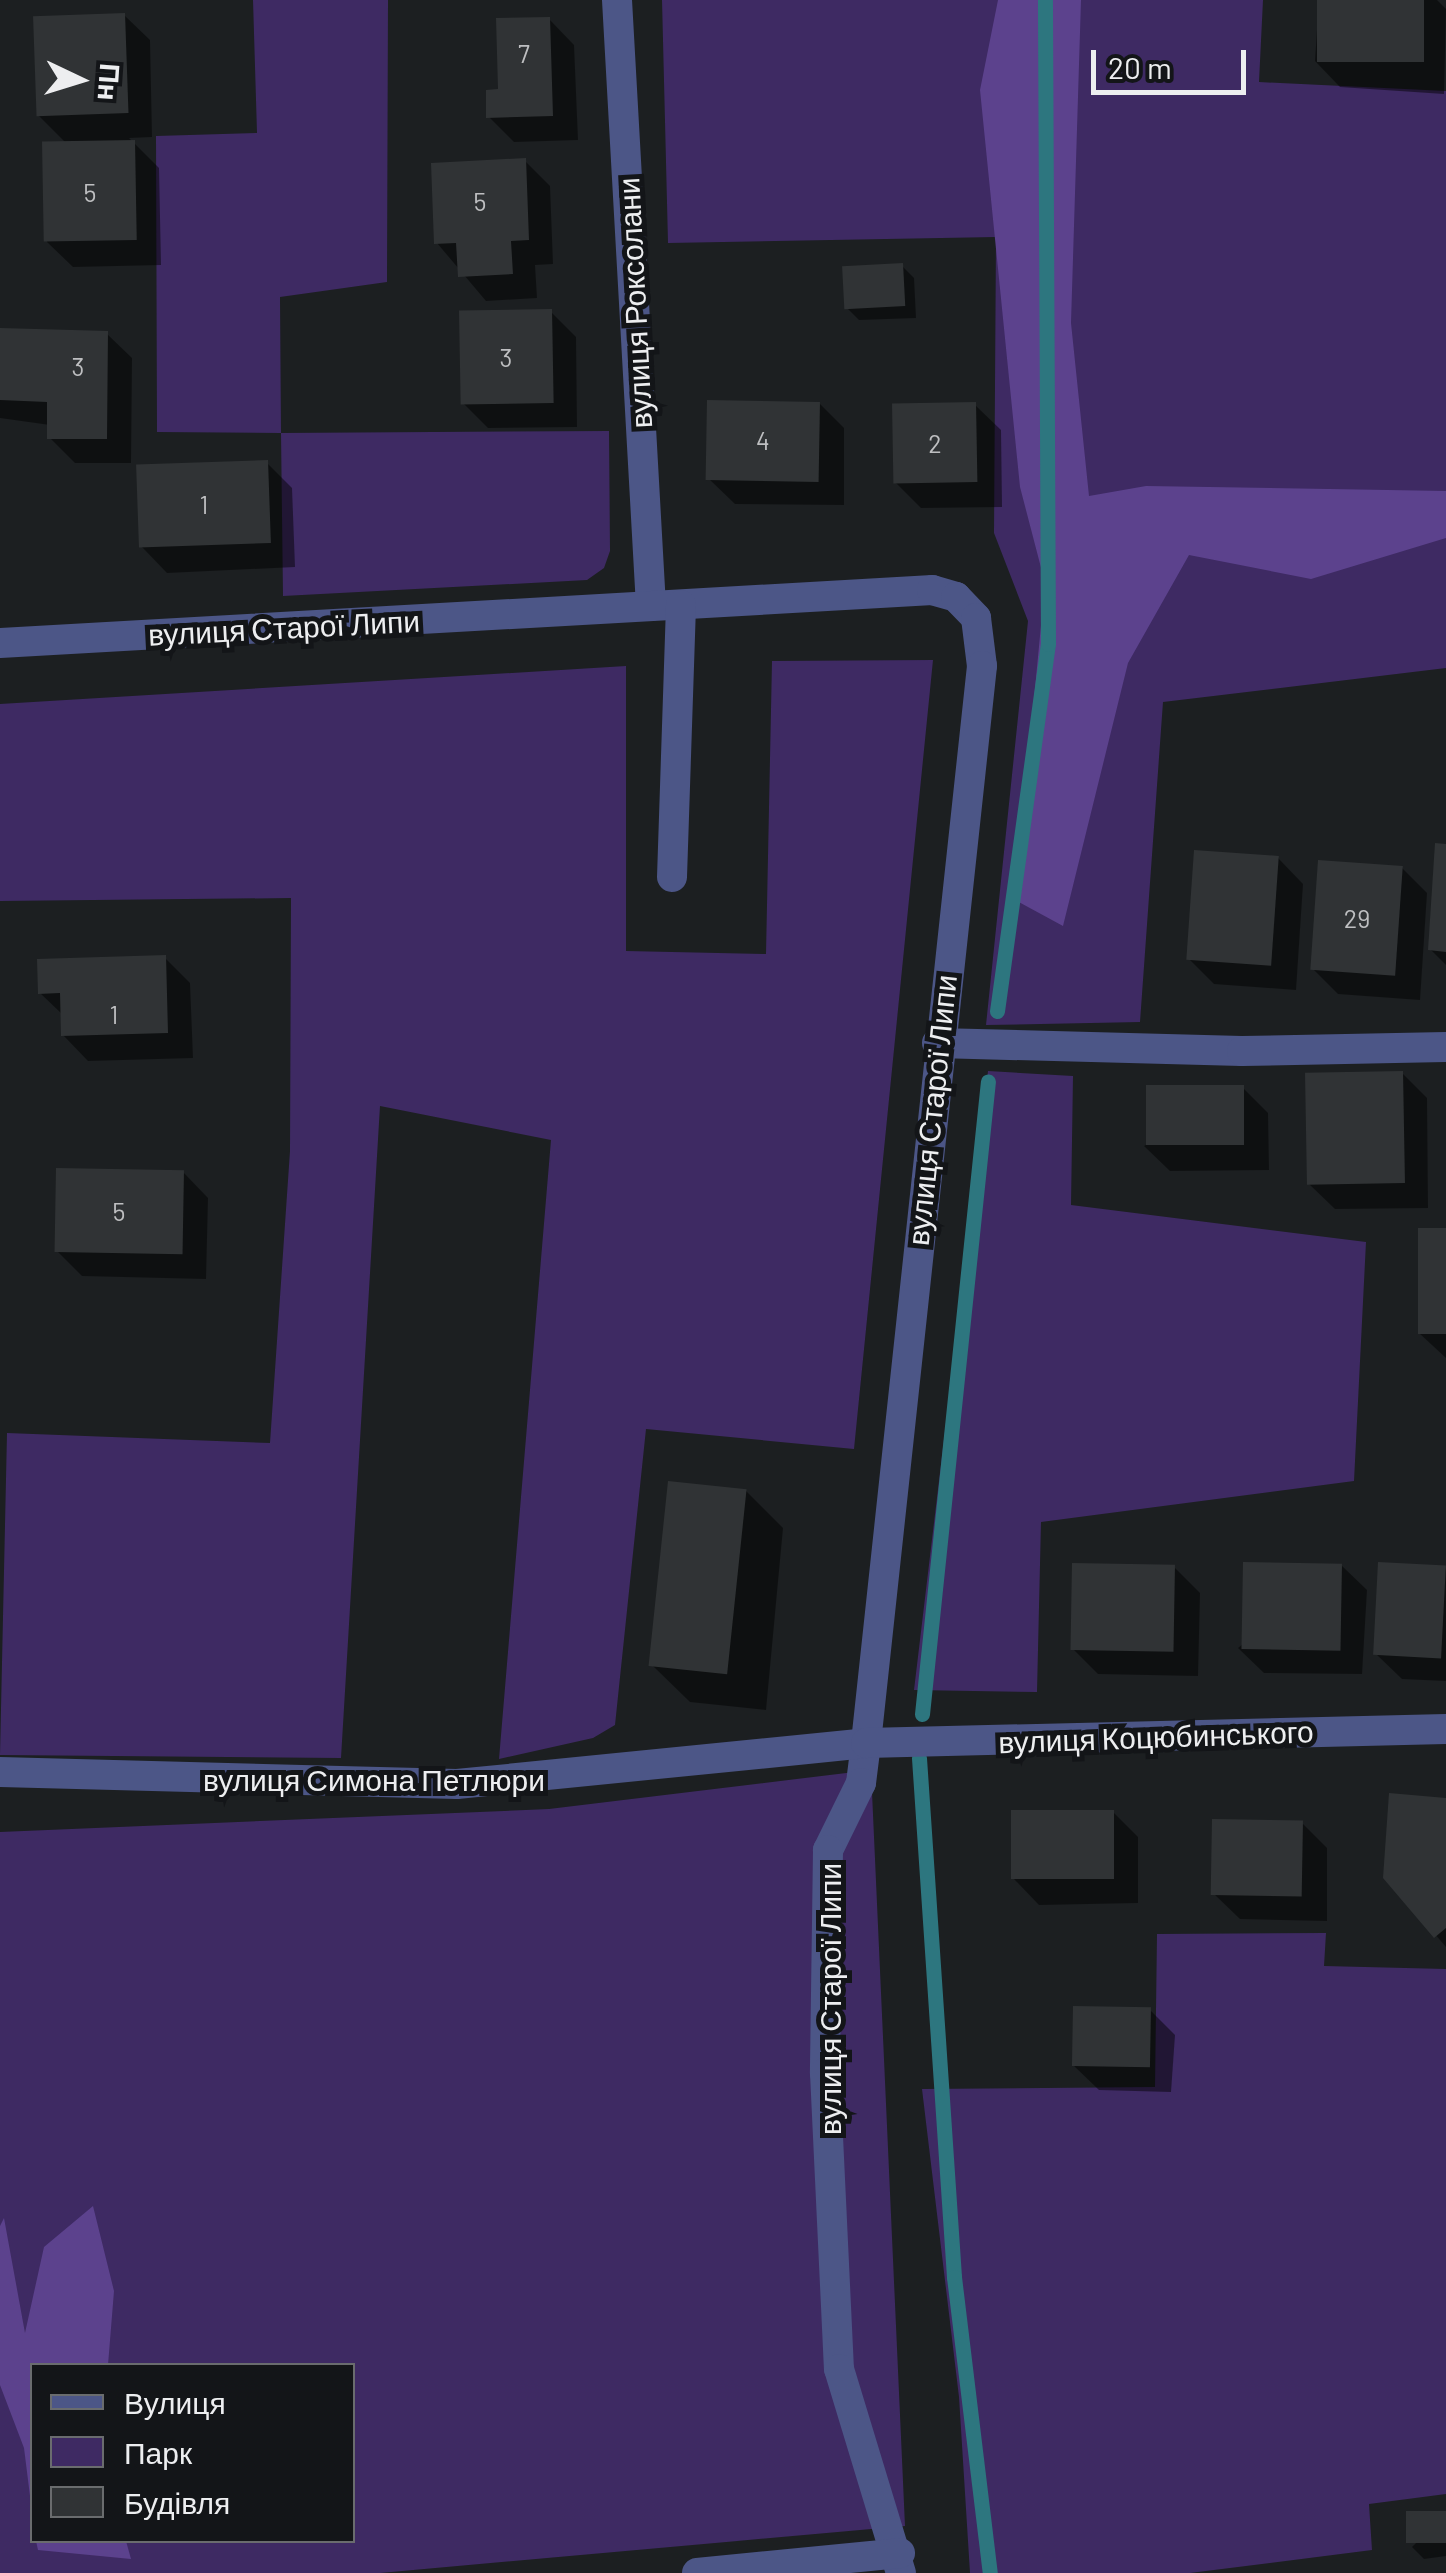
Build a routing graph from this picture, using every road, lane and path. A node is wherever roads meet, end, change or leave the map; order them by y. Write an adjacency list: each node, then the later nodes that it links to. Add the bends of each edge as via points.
1 (616, 0): 2 (street, вулиця Роксолани)
2 (666, 605): 3 (street, вулиця Старої Липи); 4 (street, вулиця Роксолани); 5 (street, вулиця Старої Липи, via 932,590 956,597 976,618 982,666)
3 (0, 643)
4 (672, 877)
5 (937, 1043): 6 (street); 8 (street, вулиця Старої Липи)
6 (1446, 1047)
7 (1446, 1730): 8 (street, вулиця Коцюбинського)
8 (866, 1743): 9 (street, вулиця Симона Петлюри, via 456,1784); 10 (street, вулиця Старої Липи, via 861,1783 828,1850 826,2093 839,2369)
9 (0, 1772)
10 (900, 2563): 11 (street)
11 (697, 2573)

